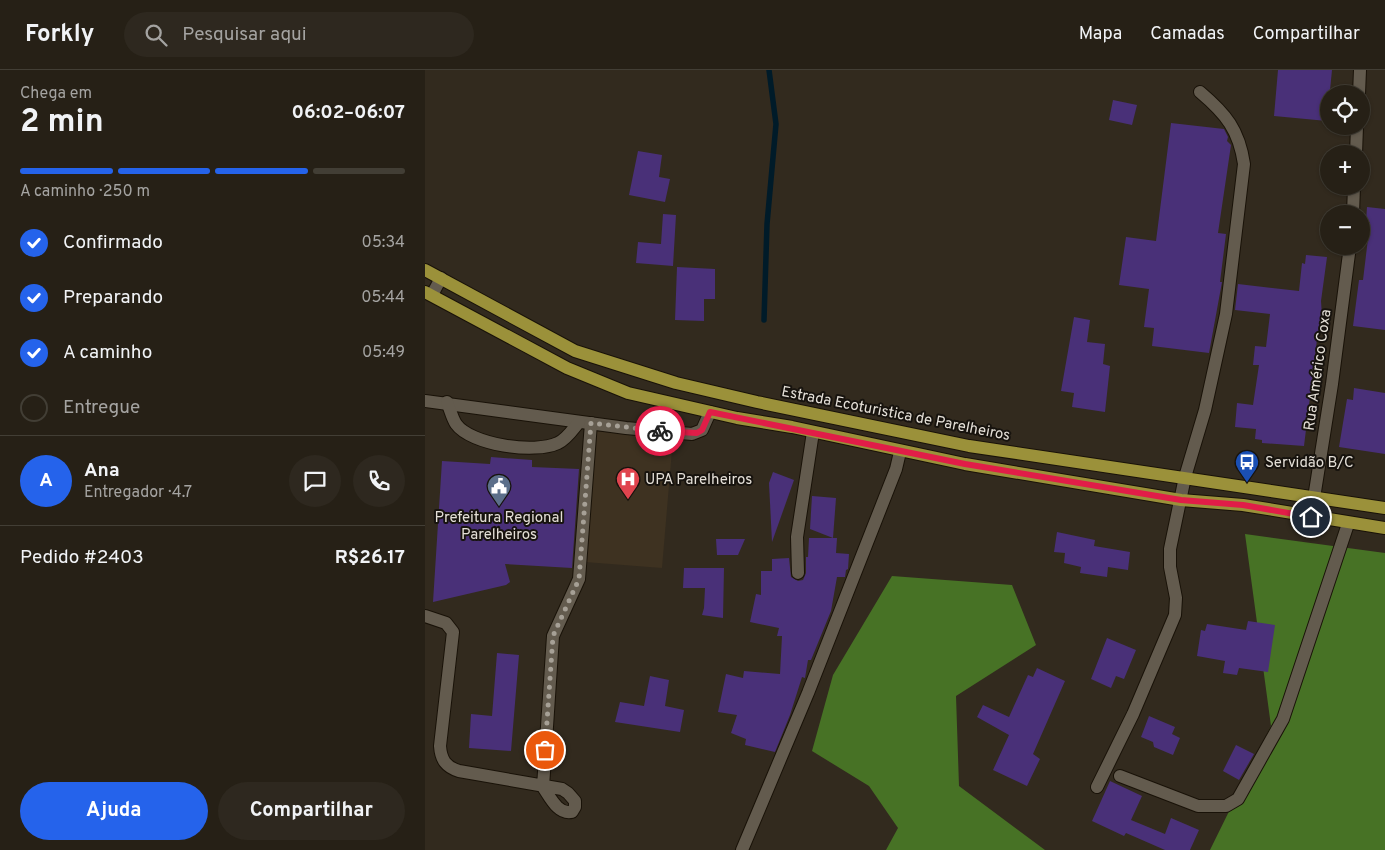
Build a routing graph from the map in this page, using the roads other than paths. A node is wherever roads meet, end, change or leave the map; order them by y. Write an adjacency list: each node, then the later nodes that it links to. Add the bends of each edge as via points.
1 (1360, 70): 2 (street)
2 (1359, 85)
3 (1200, 92): 16 (street, via 1221,109 1233,126 1241,144 1244,164 1226,314 1205,410)
4 (1349, 255): 17 (street, Rua Américo Coxa)
5 (425, 270): 6 (main road, Estrada Ecoturistica de Parelheiros)
6 (441, 278): 7 (street); 13 (main road, Estrada Ecoturistica de Parelheiros, via 575,351 637,372 757,402)
7 (428, 294): 10 (main road, via 592,379 628,393)
8 (425, 401): 9 (street)
9 (447, 402): 11 (street); 11 (street, via 455,424 474,438 517,447 556,444)
10 (710, 412): 11 (street, via 702,430 692,434); 12 (main road)
11 (585, 422): 24 (street, via 579,579 553,636 543,787 447,766 439,746 453,632 447,623)
12 (813, 432): 14 (main road); 23 (street, via 797,537)
13 (969, 446): 15 (main road); 16 (main road, Estrada Ecoturistica de Parelheiros)
14 (900, 452): 15 (main road); 27 (street, via 855,575)
15 (965, 464): 18 (main road)
16 (1185, 477): 17 (main road, Estrada Ecoturistica de Parelheiros); 18 (street)
17 (1314, 499): 19 (main road, Estrada Ecoturistica de Parelheiros); 20 (street, Rua Américo Coxa)
18 (1181, 500): 20 (main road, via 1243,505); 26 (street, via 1169,567 1176,598 1175,615)
19 (1385, 508)
20 (1311, 517): 21 (main road)
21 (1348, 524): 22 (main road); 25 (street, via 1283,719 1238,799 1226,806 1198,806)
22 (1385, 528)
23 (798, 573)
24 (425, 616)
25 (1120, 776)
26 (1097, 787)
27 (742, 850)

